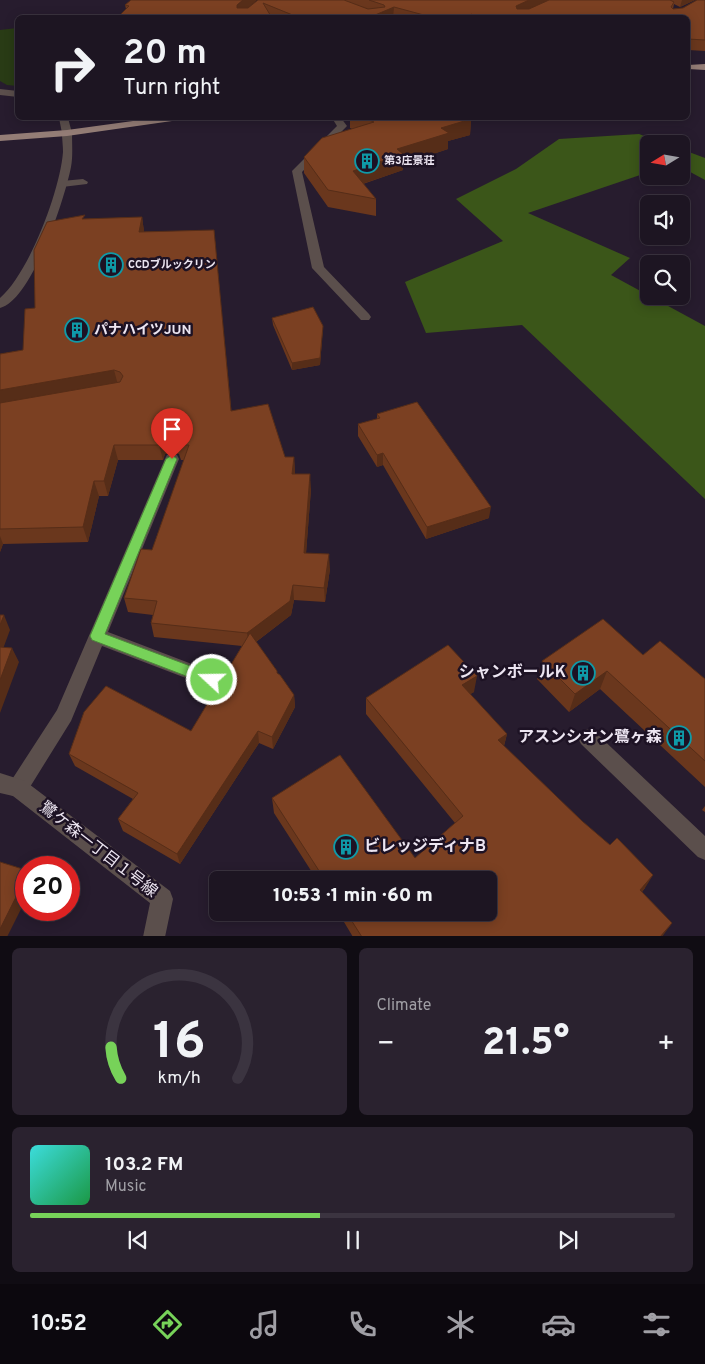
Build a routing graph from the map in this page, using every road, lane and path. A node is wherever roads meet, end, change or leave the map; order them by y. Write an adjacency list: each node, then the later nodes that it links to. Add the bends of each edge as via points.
1 (690, 67): 2 (main road)
2 (705, 67)
3 (0, 92): 4 (street)
4 (15, 94)
5 (64, 120): 8 (street)
6 (158, 120): 8 (main road)
7 (338, 120): 13 (street, via 342,126 297,171 318,268)
8 (67, 133): 9 (main road); 11 (street, via 68,152)
9 (0, 138)
10 (83, 182): 11 (street)
11 (62, 184): 12 (street, via 31,267 8,300)
12 (0, 304)
13 (365, 317)
14 (172, 459): 15 (street)
15 (97, 636): 16 (street); 18 (street, via 64,715)
16 (212, 680)
17 (588, 738): 19 (street)
18 (9, 786): 20 (street, 鷺ケ森一丁目１号線, via 162,899)
19 (705, 850)
20 (154, 936)

